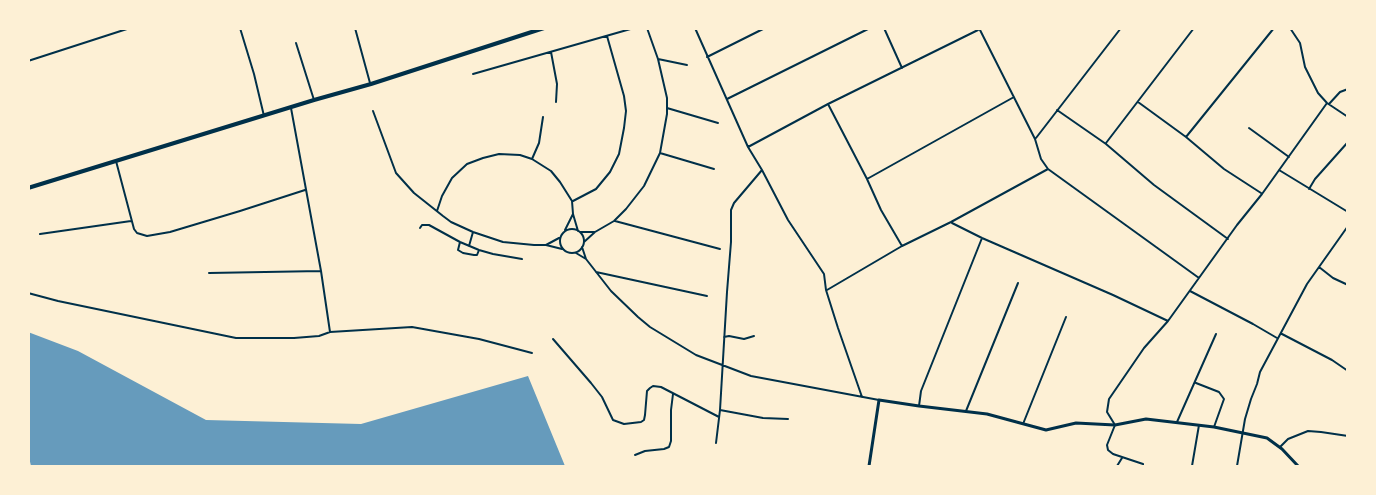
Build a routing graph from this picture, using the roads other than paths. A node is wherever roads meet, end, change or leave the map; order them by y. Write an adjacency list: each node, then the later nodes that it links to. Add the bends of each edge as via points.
1 (130, 28): 22 (street)
2 (240, 28): 39 (street)
3 (355, 28): 26 (street)
4 (544, 28): 16 (main road)
5 (634, 28): 17 (street)
6 (648, 28): 21 (street)
7 (695, 28): 20 (street)
8 (765, 28): 20 (street)
9 (870, 28): 29 (street)
10 (884, 28): 24 (street)
11 (1194, 28): 32 (street)
12 (1275, 28): 44 (street)
13 (1290, 28): 33 (street, via 1300,43 1305,67 1318,93)
14 (979, 29): 24 (street); 28 (street)
15 (1119, 29): 37 (street)
16 (533, 30): 26 (main road)
17 (607, 36): 19 (street); 62 (street, via 626,111 619,154 596,189)
18 (296, 43): 30 (street)
19 (551, 52): 25 (street); 31 (street)
20 (707, 57): 29 (street)
21 (658, 58): 23 (street); 36 (street)
22 (28, 61)
23 (687, 66)
24 (902, 68): 34 (street)
25 (473, 74)
26 (370, 84): 30 (main road)
27 (1347, 89): 33 (street)
28 (1014, 97): 45 (street); 57 (street)
29 (727, 99): 48 (street)
30 (314, 100): 35 (main road)
31 (556, 102)
32 (1138, 102): 44 (street); 47 (street)
33 (1328, 103): 41 (street); 50 (street)
34 (828, 104): 48 (street); 57 (street)
35 (291, 107): 39 (main road); 60 (street)
36 (667, 108): 42 (street); 49 (street)
37 (1057, 110): 45 (street); 47 (street)
38 (373, 111): 63 (street, via 396,174)
39 (264, 116): 52 (main road)
40 (543, 117): 51 (street)
41 (1347, 117)
42 (718, 123)
43 (1249, 128): 50 (street)
44 (1186, 137): 61 (street)
45 (1035, 139): 53 (street)
46 (1347, 142): 59 (street)
47 (1106, 144): 78 (street)
48 (748, 147): 55 (street)
49 (660, 153): 54 (street); 66 (street, via 644,186)
50 (1288, 157): 56 (street)
51 (532, 159): 62 (street, via 551,171); 63 (street, via 499,154 467,165 452,178)
52 (116, 161): 58 (main road); 67 (street)
53 (1048, 169): 68 (street); 95 (street)
54 (714, 170)
55 (762, 170): 98 (street, via 788,220 824,274); 108 (street, via 731,210)
56 (1279, 170): 59 (street); 61 (street)
57 (867, 179): 83 (street)
58 (28, 188)
59 (1309, 189): 64 (street)
60 (305, 190): 67 (street, via 170,232 147,236 137,233); 92 (street)
61 (1262, 194): 78 (street)
62 (572, 201): 65 (street)
63 (437, 211): 72 (street)
64 (1347, 212)
65 (573, 214): 71 (street); 73 (street)
66 (614, 220): 74 (street); 86 (street)
67 (131, 221): 75 (street)
68 (951, 222): 77 (street); 83 (street)
69 (1347, 226): 91 (street)
70 (420, 228): 79 (street, via 429,225)
71 (565, 231): 73 (street); 76 (street)
72 (473, 232): 81 (street, via 503,242); 82 (street)
73 (578, 232): 74 (street); 80 (street)
74 (595, 232): 80 (street)
75 (40, 234)
76 (560, 238): 81 (street); 85 (street)
77 (982, 238): 103 (street); 118 (street, via 921,391)
78 (1228, 239): 95 (street)
79 (460, 242): 82 (street); 87 (street, via 458,250 463,253 477,255)
80 (584, 242): 84 (street)
81 (546, 245): 85 (street)
82 (469, 246): 87 (street)
83 (902, 246): 98 (street)
84 (582, 247): 88 (street); 90 (street)
85 (562, 249): 88 (street)
86 (720, 249)
87 (479, 250): 89 (street)
88 (575, 253): 90 (street)
89 (522, 259)
90 (586, 259): 93 (street)
91 (1319, 267): 97 (street); 106 (street)
92 (321, 271): 94 (street); 104 (street)
93 (596, 272): 101 (street); 112 (street, via 650,327)
94 (209, 273)
95 (1199, 278): 99 (street)
96 (1018, 283): 120 (street)
97 (1347, 285)
98 (826, 290): 116 (street)
99 (1190, 291): 103 (street); 110 (street)
100 (28, 293): 104 (street, via 236,338 294,338)
101 (707, 296)
102 (1066, 317): 124 (street)
103 (1168, 321): 125 (street, via 1109,399 1107,411)
104 (330, 332): 111 (street, via 411,327)
105 (1215, 334): 114 (street)
106 (1281, 334): 110 (street); 113 (street)
107 (754, 336): 108 (street)
108 (724, 337): 112 (street)
109 (552, 339): 115 (street, via 591,383 619,423 644,420 650,387 661,387)
110 (1278, 339): 128 (street, via 1260,372)
111 (532, 353)
112 (722, 366): 116 (street, via 751,376); 119 (street)
113 (1347, 371)
114 (1195, 382): 123 (street); 127 (street, via 1219,392 1224,399)
115 (673, 394): 121 (street); 132 (street, via 669,447)
116 (862, 397): 117 (street)
117 (879, 400): 118 (street); 135 (street)
118 (919, 406): 120 (street)
119 (720, 410): 121 (street); 122 (street)
120 (966, 411): 124 (street)
121 (719, 417): 130 (street)
122 (788, 419)
123 (1177, 422): 125 (street, via 1146,419); 126 (street)
124 (1023, 424): 125 (street, via 1046,430 1076,423)
125 (1115, 425): 133 (street, via 1108,450)
126 (1199, 425): 127 (street); 138 (street)
127 (1214, 427): 128 (street)
128 (1243, 433): 131 (street, via 1267,438); 139 (street)
129 (1347, 436): 131 (street, via 1308,431)
130 (716, 443)
131 (1280, 447): 134 (street)
132 (635, 455)
133 (1122, 457): 136 (street); 137 (street)
134 (1293, 460): 140 (street); 141 (street)
135 (869, 466)
136 (1117, 466)
137 (1143, 466)
138 (1192, 466)
139 (1237, 466)
140 (1290, 466)
141 (1298, 466)

